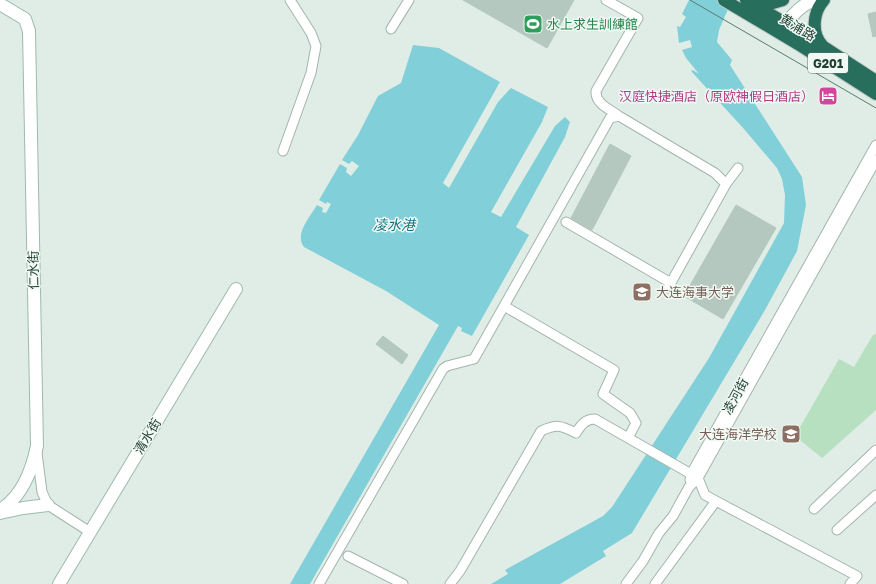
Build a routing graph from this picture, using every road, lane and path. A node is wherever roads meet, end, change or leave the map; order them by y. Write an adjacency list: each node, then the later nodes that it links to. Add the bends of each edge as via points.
1 (290, 0): 17 (street, via 311,33 316,46 310,73)
2 (409, 0): 11 (street)
3 (606, 0): 15 (street, via 638,18 596,91 598,101)
4 (724, 0): 9 (highway, 黄浦路 / G201)
5 (783, 0): 9 (highway, via 766,5)
6 (814, 0): 10 (street, via 800,9)
7 (824, 0): 12 (highway, via 817,10 814,26 818,41)
8 (0, 4): 25 (street, 仁水街, via 25,19 29,31)
9 (746, 4): 10 (highway, 黄浦路 / G201)
10 (783, 28): 12 (highway, 黄浦路 / G201); 14 (highway, 黄浦路 / G201)
11 (391, 29)
12 (823, 46): 13 (highway, 黄浦路 / G201)
13 (876, 81)
14 (876, 94)
15 (619, 116): 20 (street, via 715,173); 23 (street, via 610,118)
16 (876, 145): 27 (street, 凌河街)
17 (283, 151)
18 (876, 160): 27 (street, 凌河街)
19 (738, 168): 20 (street)
20 (726, 184): 21 (street, via 670,286)
21 (566, 222)
22 (236, 289): 34 (street, 清水街)
23 (504, 306): 24 (street, via 614,370 603,394 630,413 636,423); 37 (street, via 474,359 443,369)
24 (628, 438): 27 (street); 39 (street, via 595,419 582,424 576,433 564,427 553,426 541,431)
25 (37, 446): 30 (street, via 42,492); 32 (street, 仁水街, via 32,465 21,488)
26 (876, 450): 31 (street)
27 (694, 476): 29 (street, via 705,495); 40 (street, 凌河街, via 673,516)
28 (876, 495): 33 (street)
29 (716, 501): 41 (street); 42 (street, via 857,576)
30 (48, 505): 32 (street); 34 (street)
31 (814, 508)
32 (0, 511)
33 (837, 530)
34 (90, 532): 36 (street, 清水街)
35 (348, 556): 38 (street)
36 (59, 584)
37 (319, 584)
38 (403, 584)
39 (450, 584)
40 (626, 584)
41 (656, 584)
42 (850, 584)

